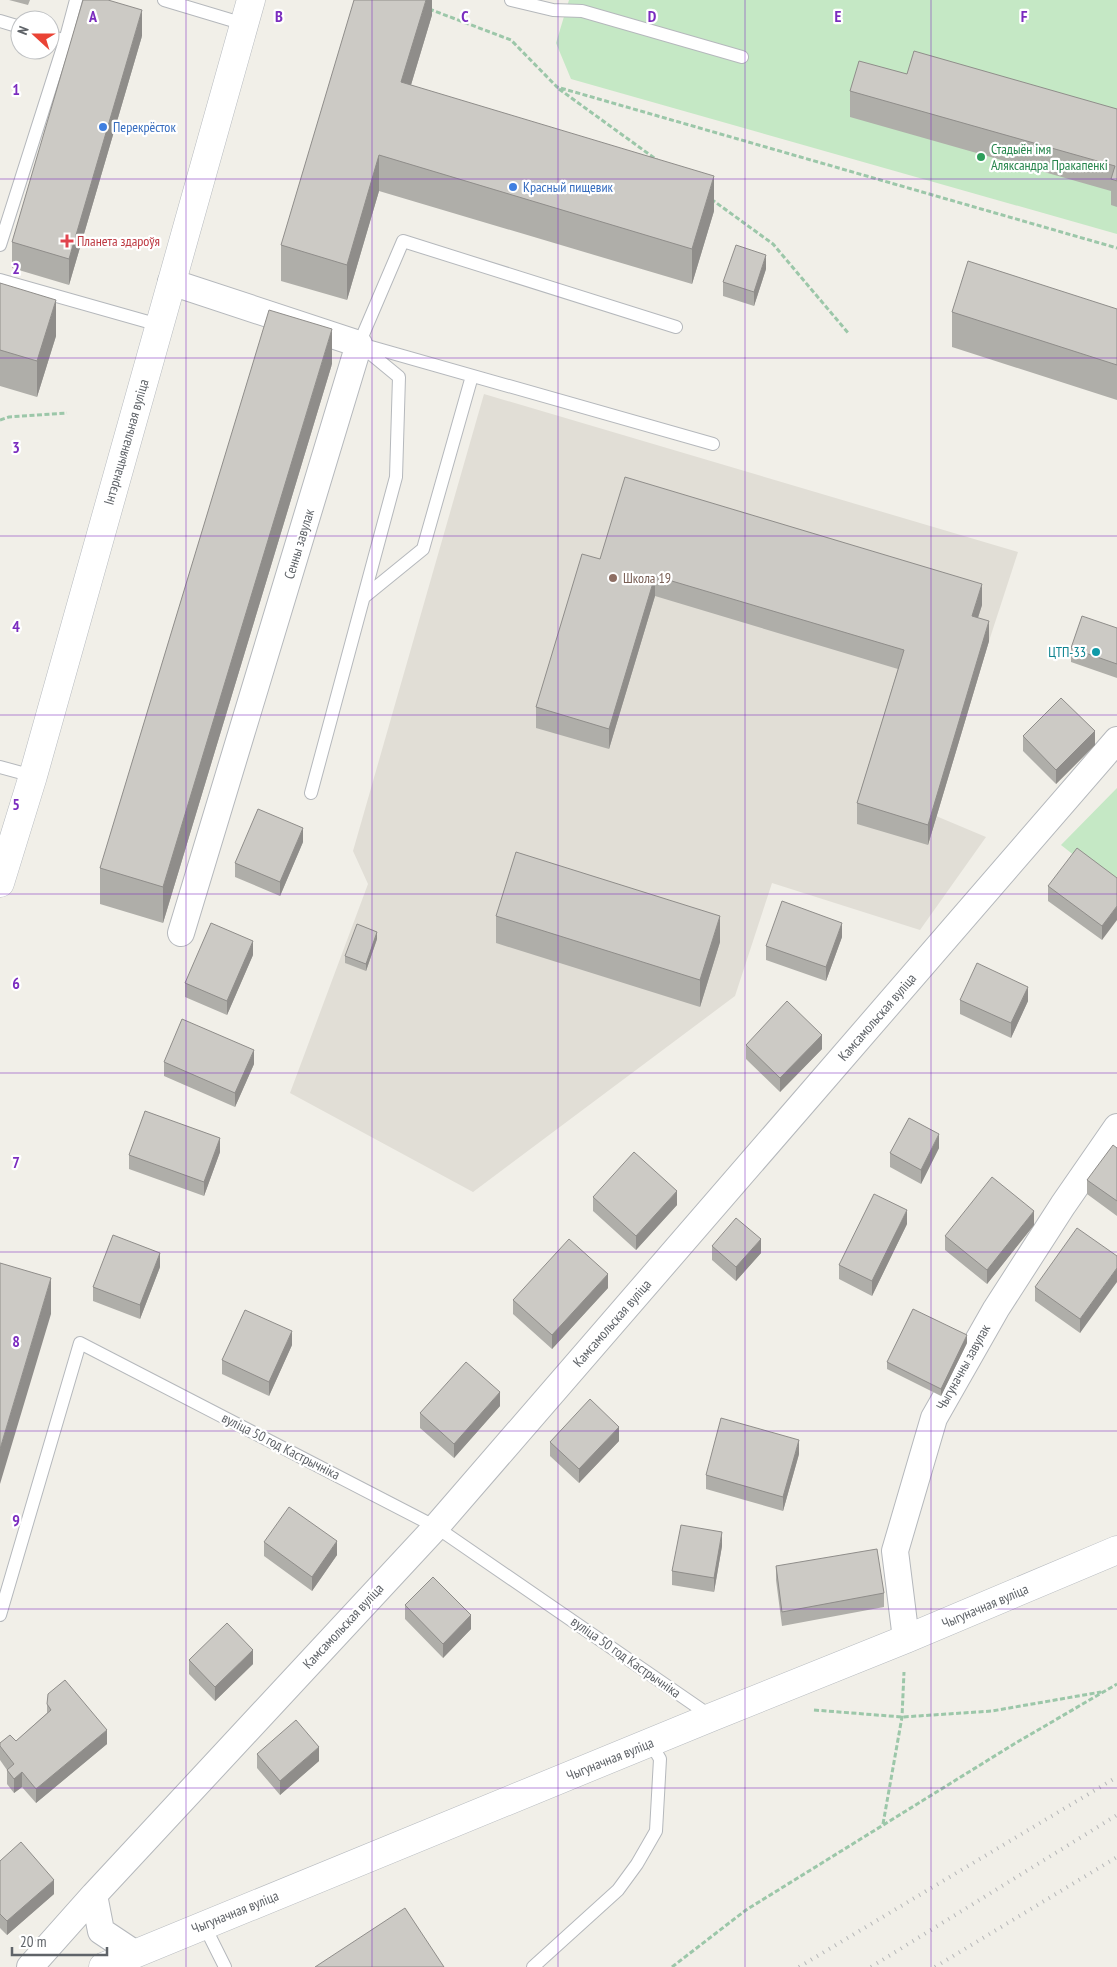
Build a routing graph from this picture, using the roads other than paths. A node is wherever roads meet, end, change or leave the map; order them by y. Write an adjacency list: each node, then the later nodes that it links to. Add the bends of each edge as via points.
1 (76, 0): 6 (lane)
2 (164, 0): 4 (lane)
3 (511, 0): 7 (lane, via 553,10 582,11)
4 (247, 12): 10 (street, Інтэрнацыянальная вуліца)
5 (60, 39): 6 (lane)
6 (65, 41): 8 (lane)
7 (742, 57)
8 (0, 245)
9 (0, 280): 11 (lane)
10 (171, 282): 11 (street, Інтэрнацыянальная вуліца); 13 (street)
11 (159, 325): 19 (street, Інтэрнацыянальная вуліца)
12 (676, 327): 13 (lane, via 403,241)
13 (360, 344): 14 (lane); 16 (lane, via 399,377 396,477); 22 (street, Сенны завулак)
14 (472, 376): 15 (lane); 16 (lane, via 423,550)
15 (713, 444)
16 (364, 597): 20 (lane)
17 (1117, 740): 24 (street, Камсамольская вуліца)
18 (0, 767): 19 (lane)
19 (32, 776): 21 (street, Інтэрнацыянальная вуліца)
20 (310, 793)
21 (0, 883)
22 (181, 934)
23 (1117, 1127): 27 (street, Чыгуначны завулак, via 996,1309 934,1418 895,1551)
24 (436, 1526): 26 (lane, вуліца 50 год Кастрычніка, via 80,1343); 28 (lane, вуліца 50 год Кастрычніка); 30 (street, Камсамольская вуліца)
25 (1117, 1550): 27 (street, Чыгуначная вуліца)
26 (0, 1615)
27 (906, 1639): 28 (street, Чыгуначная вуліца)
28 (712, 1716): 29 (street, Чыгуначная вуліца)
29 (650, 1742): 31 (street, Чыгуначная вуліца); 36 (lane, via 660,1759 656,1830 618,1890)
30 (94, 1895): 32 (street, via 101,1930); 33 (street, Камсамольская вуліца)
31 (204, 1925): 32 (street, Чыгуначная вуліца); 35 (lane)
32 (134, 1953): 34 (street, Чыгуначная вуліца)
33 (30, 1967)
34 (103, 1967)
35 (225, 1967)
36 (533, 1967)

